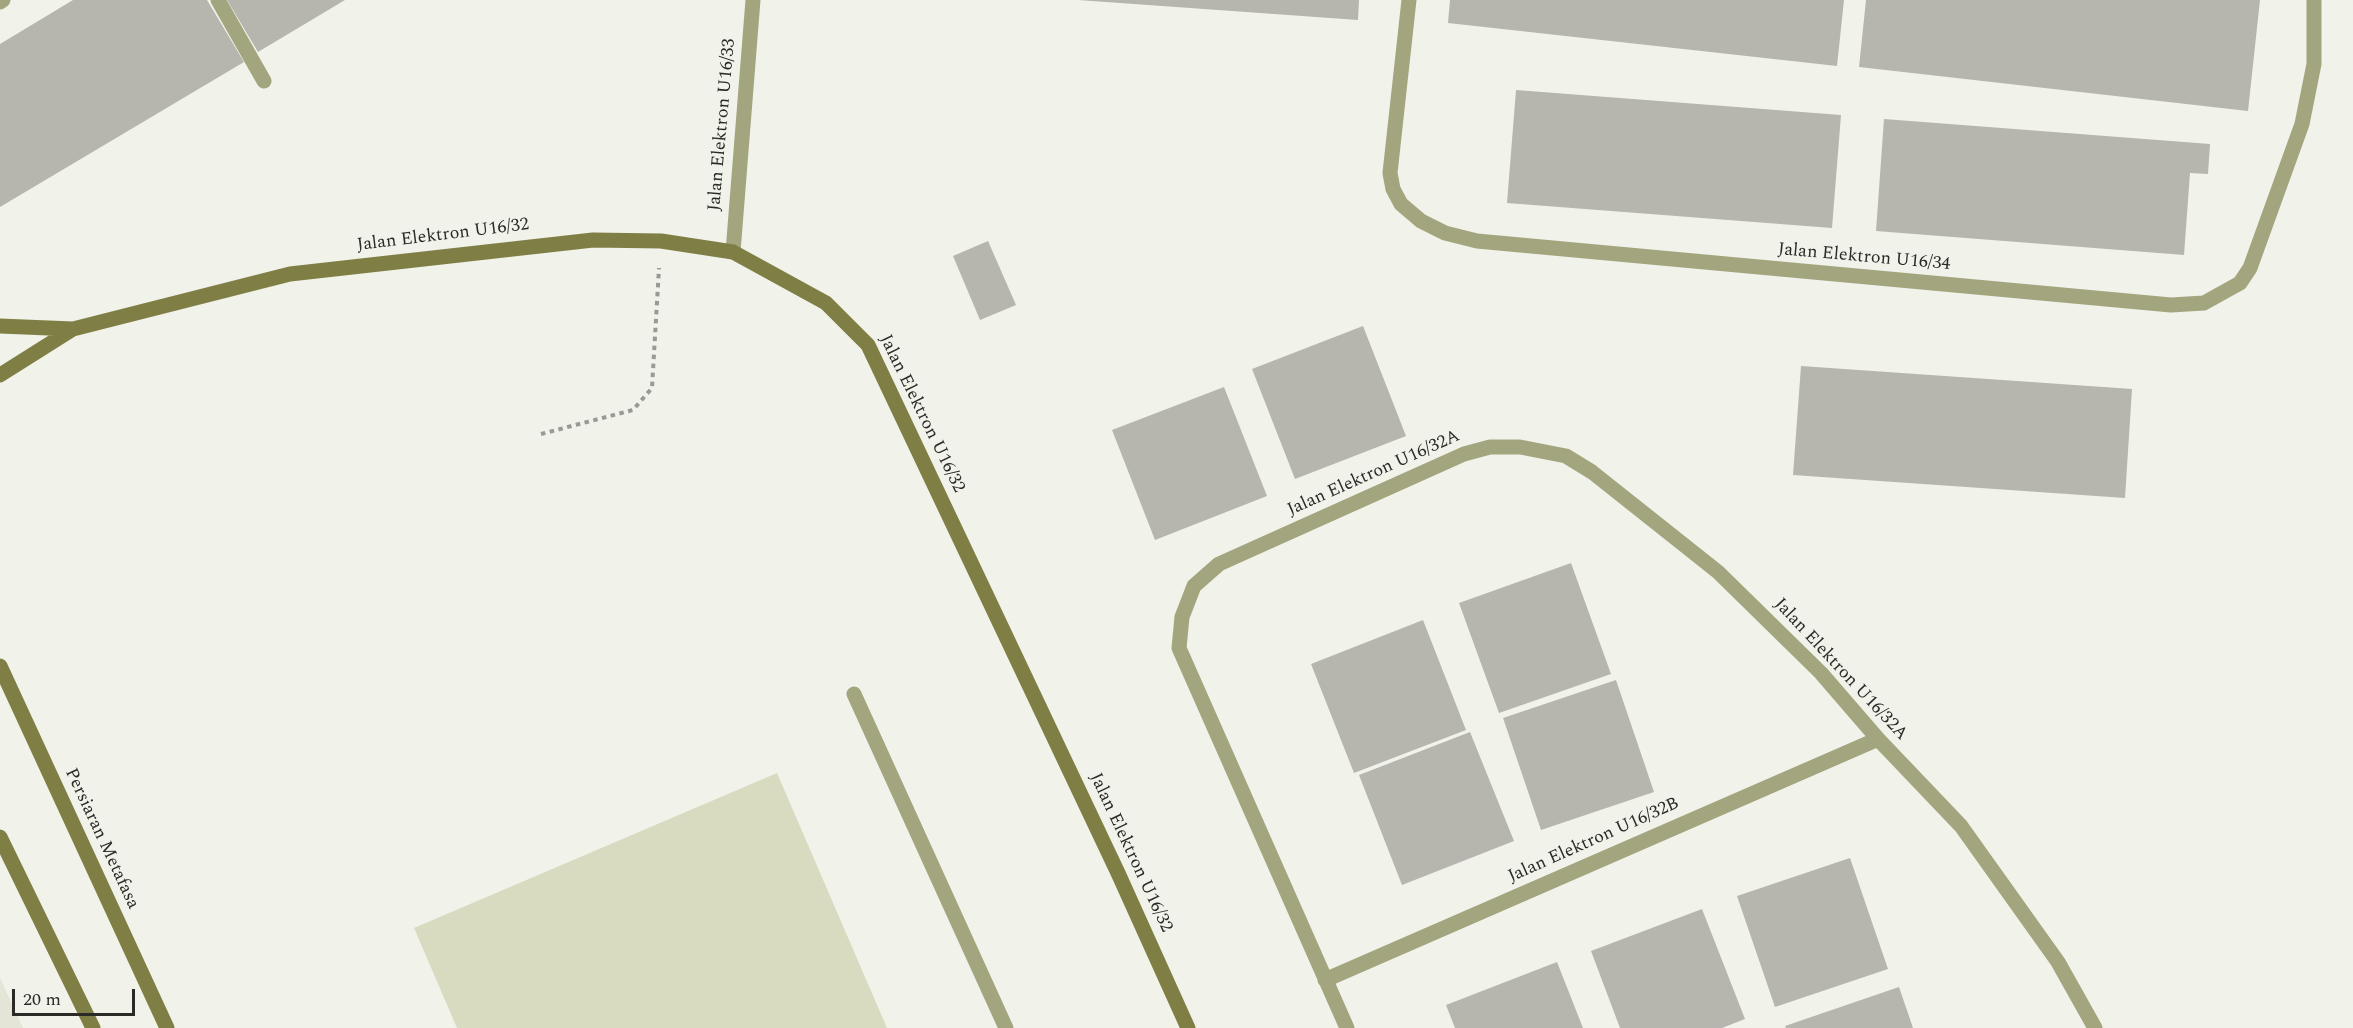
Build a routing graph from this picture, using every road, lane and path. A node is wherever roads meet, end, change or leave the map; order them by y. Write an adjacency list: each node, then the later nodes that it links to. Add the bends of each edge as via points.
1 (218, 0): 5 (street)
2 (753, 0): 7 (street, Jalan Elektron U16/33)
3 (1409, 0): 4 (street, Jalan Elektron U16/34, via 1390,173 1401,204 1421,221 1445,233 1477,241 2171,305 2204,303 2240,283 2250,268 2302,124 2314,64)
4 (2314, 0)
5 (264, 81)
6 (661, 241): 7 (street, Jalan Elektron U16/32); 9 (street, Jalan Elektron U16/32, via 592,240 508,247 290,274); 11 (path, via 652,388 633,410)
7 (733, 252): 20 (street, Jalan Elektron U16/32, via 826,303 868,345)
8 (0, 326): 9 (street)
9 (73, 329): 10 (street)
10 (0, 375)
11 (541, 434)
12 (0, 666): 18 (street, Persiaran Metafasa)
13 (854, 694): 19 (street)
14 (1878, 739): 16 (street, Jalan Elektron U16/32B); 16 (street, Jalan Elektron U16/32A, via 1821,673 1718,572 1592,472 1566,456 1520,447 1490,447 1464,454 1219,564 1194,586 1182,617 1179,648); 22 (street, Jalan Elektron U16/32A, via 1961,826 2058,962)
15 (0, 837): 17 (street)
16 (1325, 980): 21 (street, Jalan Elektron U16/32A)
17 (91, 1027)
18 (167, 1028)
19 (1006, 1028)
20 (1188, 1028)
21 (1347, 1028)
22 (2095, 1028)

